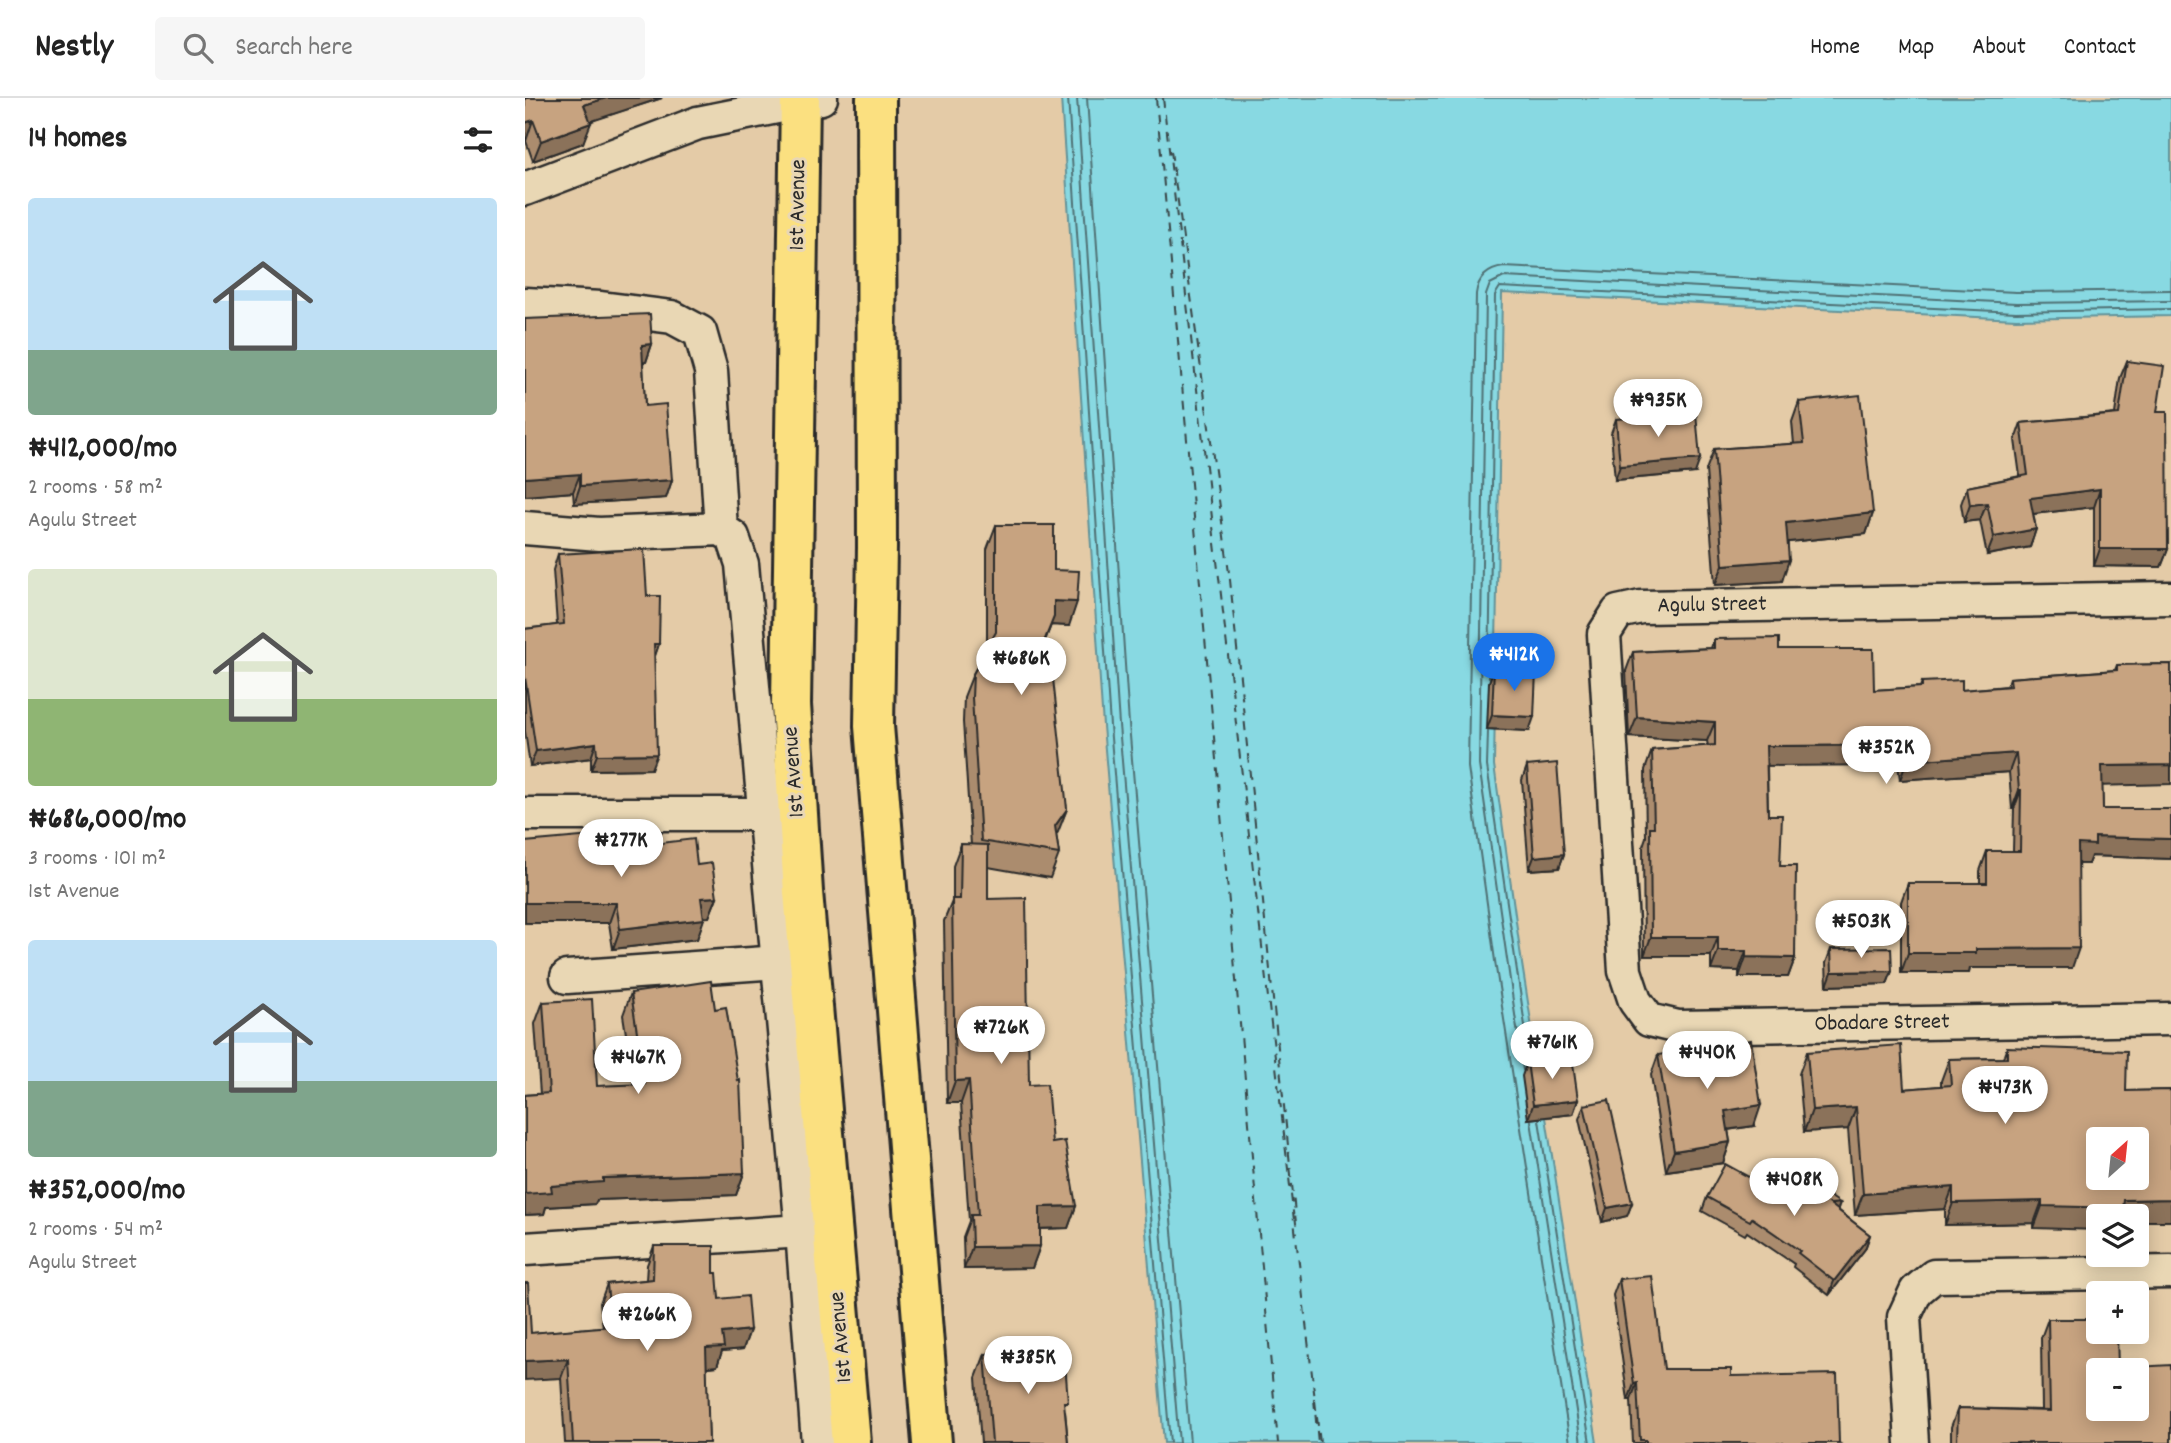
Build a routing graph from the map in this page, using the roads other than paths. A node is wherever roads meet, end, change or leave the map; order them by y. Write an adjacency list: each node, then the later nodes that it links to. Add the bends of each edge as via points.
1 (877, 98): 19 (main road, via 874,726)
2 (807, 99): 3 (street, via 698,123); 18 (main road, 1st Avenue, via 791,705)
3 (525, 189)
4 (525, 304): 6 (street, via 672,317 700,332 711,370)
5 (525, 528): 6 (street, via 599,534)
6 (720, 529): 9 (street, via 733,537 742,564)
7 (2171, 598): 11 (street, Agulu Street, via 1618,611 1604,634)
8 (525, 814): 9 (street)
9 (765, 814): 10 (street)
10 (779, 962): 12 (street); 14 (street)
11 (1625, 971): 13 (street, Obadare Street, via 1635,1001 1649,1020 1678,1027)
12 (567, 977)
13 (2171, 1020)
14 (802, 1231): 15 (street); 17 (street)
15 (525, 1250)
16 (2171, 1272): 20 (street, via 1934,1276 1916,1291 1904,1317)
17 (818, 1443)
18 (851, 1443)
19 (932, 1443)
20 (1912, 1443)

